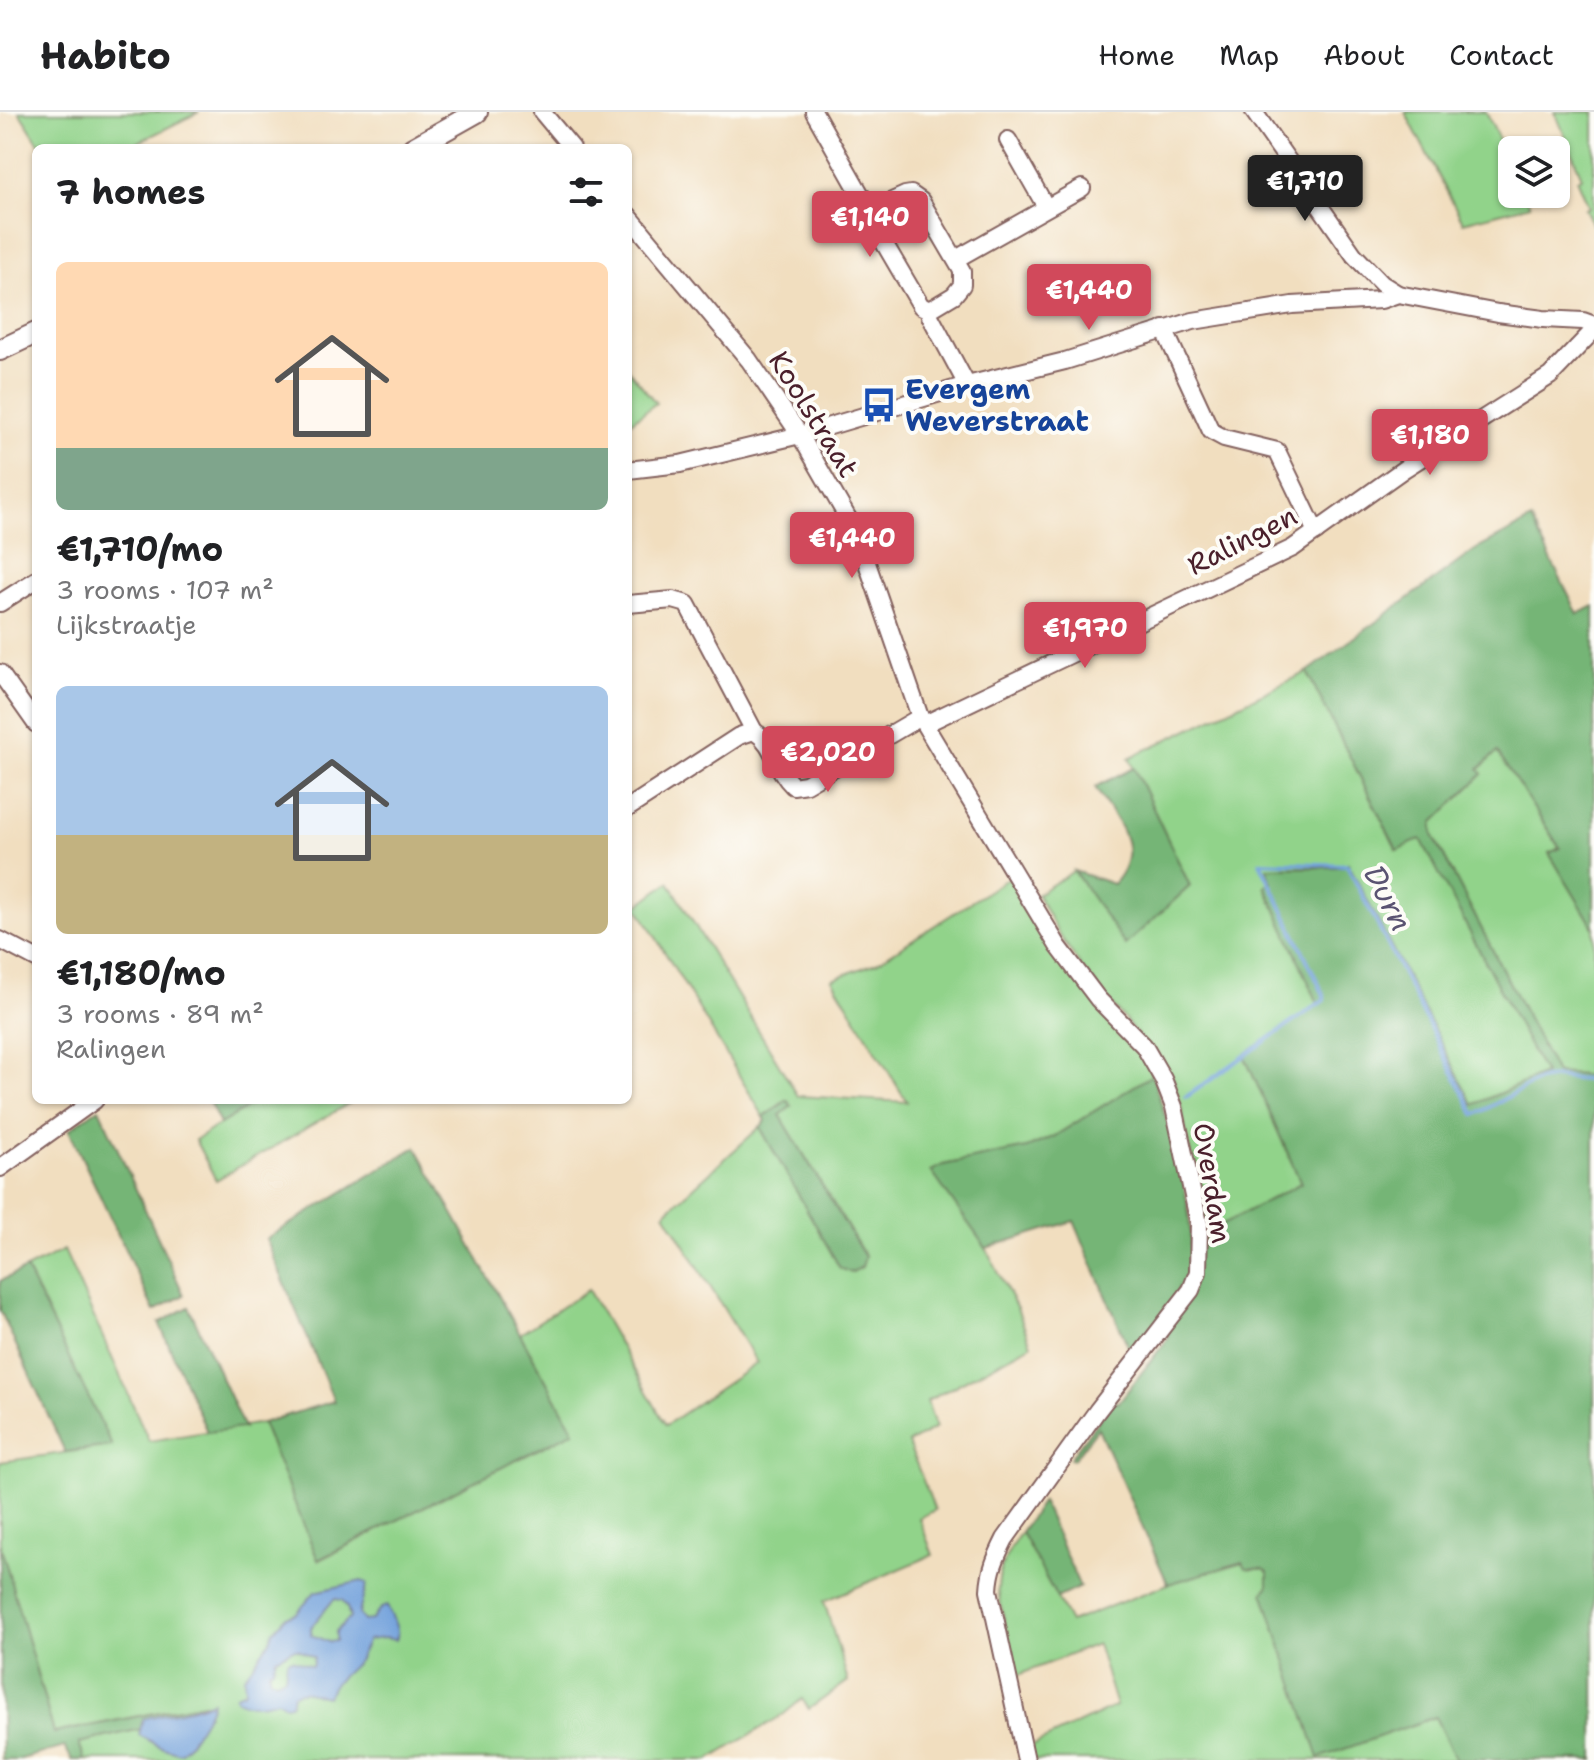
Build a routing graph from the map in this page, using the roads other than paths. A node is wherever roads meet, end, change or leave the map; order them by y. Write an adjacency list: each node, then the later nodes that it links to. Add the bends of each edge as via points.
1 (477, 112): 6 (street)
2 (542, 112): 7 (street)
3 (814, 112): 10 (street)
4 (1254, 112): 13 (street, via 1354,255)
5 (1008, 140): 9 (street)
6 (420, 144)
7 (569, 144)
8 (1082, 188): 9 (street)
9 (1046, 207): 12 (street)
10 (870, 211): 12 (street, via 905,195 917,197); 14 (street, via 921,306)
11 (632, 220): 20 (street, Koolstraat, via 749,360)
12 (956, 259): 14 (street, via 962,285)
13 (1398, 294): 15 (street, Ralingen, via 1498,313 1583,321); 16 (street, via 1381,300 1258,309)
14 (929, 310): 19 (street)
15 (1594, 328): 22 (street, Ralingen, via 1550,376)
16 (1164, 329): 19 (street); 22 (street, via 1211,431 1277,451)
17 (32, 335): 18 (street)
18 (0, 350)
19 (967, 385): 20 (street)
20 (800, 435): 21 (street, via 680,464); 28 (street, Koolstraat, via 857,534)
21 (632, 470)
22 (1316, 532): 28 (street, Ralingen, via 1293,548)
23 (32, 583): 24 (street)
24 (0, 603)
25 (632, 604): 29 (street, via 687,604)
26 (0, 673): 27 (street)
27 (32, 718)
28 (922, 721): 29 (street, Ralingen, via 797,787 785,778 766,738); 35 (street, Overdam, via 1058,946 1098,999 1144,1046 1163,1079 1199,1224 1198,1272 1191,1290 1097,1411 993,1561 989,1590)
29 (754, 731): 30 (street)
30 (632, 805)
31 (0, 940): 32 (street)
32 (32, 957)
33 (89, 1104): 34 (street)
34 (0, 1168)
35 (1026, 1760)

